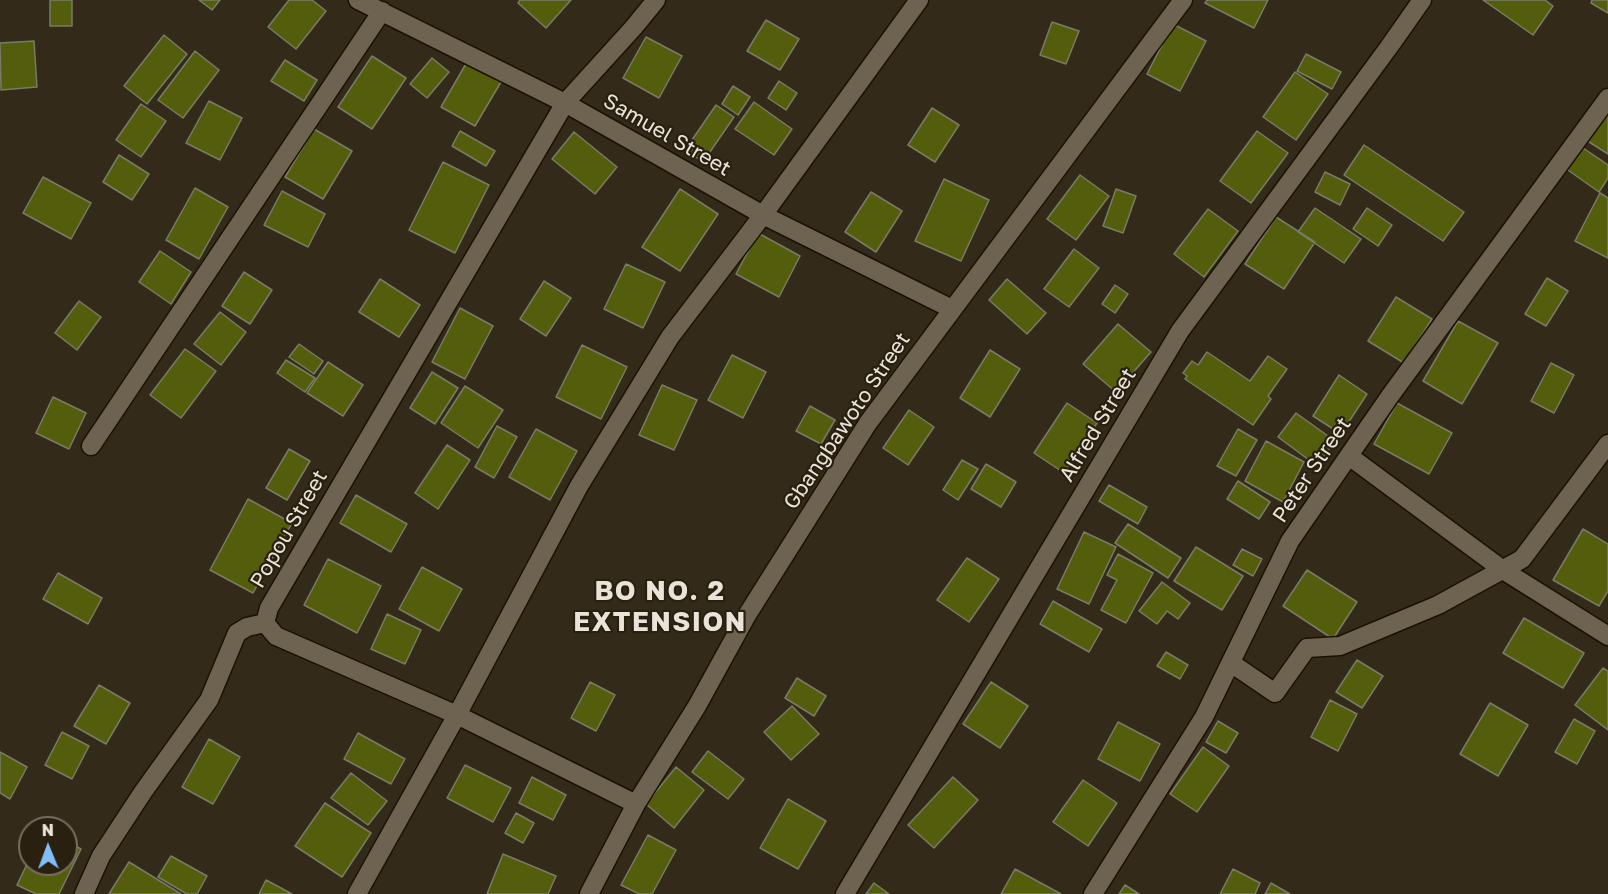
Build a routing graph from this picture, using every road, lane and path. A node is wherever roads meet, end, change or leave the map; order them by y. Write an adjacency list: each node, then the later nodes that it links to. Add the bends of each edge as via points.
1 (358, 0): 6 (street, Samuel Street)
2 (656, 0): 8 (street, Popou Street)
3 (919, 0): 9 (street)
4 (1183, 0): 10 (street, Gbangbawoto Street)
5 (1422, 0): 23 (street, Alfred Street, via 1180,331)
6 (382, 11): 8 (street, Samuel Street); 12 (street)
7 (1608, 98): 13 (street, Peter Street)
8 (565, 103): 9 (street, Samuel Street); 15 (street, Popou Street, via 268,608)
9 (763, 215): 10 (street, Samuel Street); 18 (street, via 664,347 579,486)
10 (952, 309): 19 (street, Gbangbawoto Street, via 868,423 747,615)
11 (1608, 444): 14 (street, via 1522,560)
12 (91, 446)
13 (1348, 456): 14 (street); 17 (street, Peter Street, via 1290,541)
14 (1503, 570): 16 (street); 17 (street, via 1438,604 1340,646 1307,648 1275,693)
15 (265, 623): 18 (street, Popou Street, via 276,636); 20 (street, via 237,633 209,699 101,856)
16 (1608, 636)
17 (1231, 663): 24 (street, Peter Street, via 1204,717)
18 (457, 715): 19 (street, Popou Street); 21 (street)
19 (636, 804): 22 (street, Gbangbawoto Street)
20 (84, 894)
21 (357, 894)
22 (589, 894)
23 (845, 894)
24 (1093, 894)

